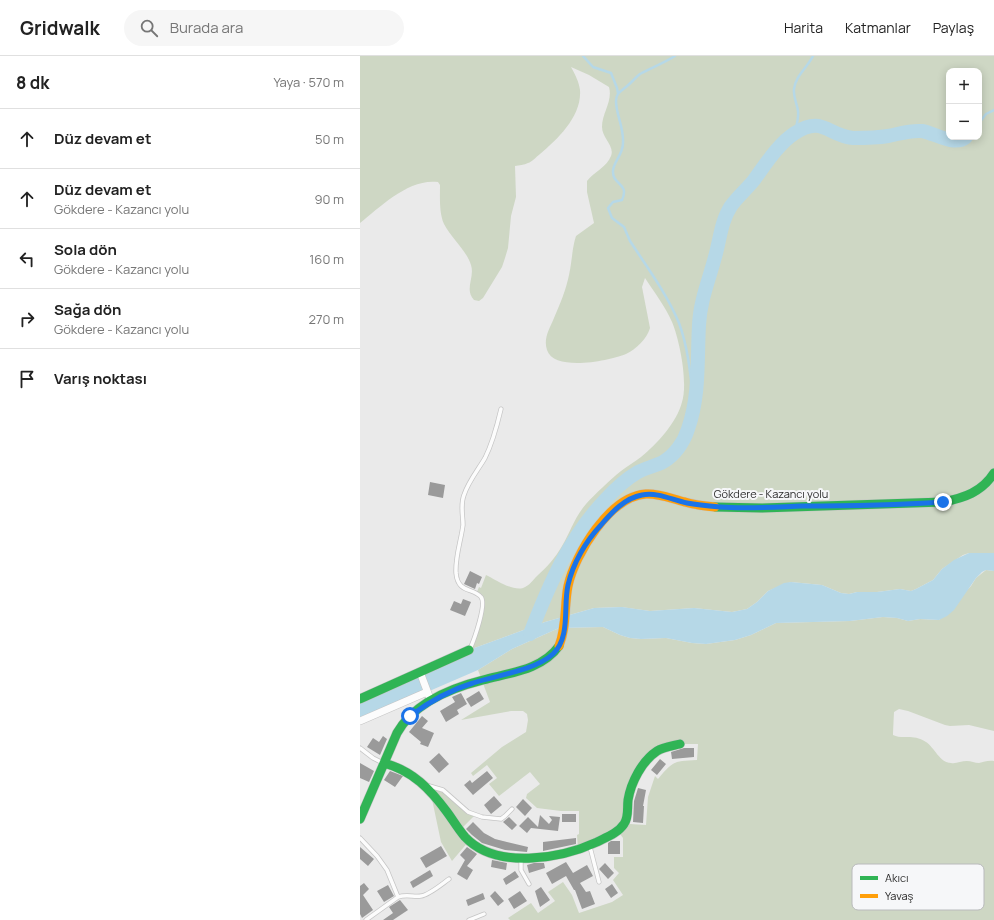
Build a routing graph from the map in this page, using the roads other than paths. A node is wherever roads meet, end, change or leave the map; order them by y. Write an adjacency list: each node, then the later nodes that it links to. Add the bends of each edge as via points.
1 (501, 409): 3 (lane, via 491,445 462,501 463,523 456,576 463,588 480,596 483,602 479,624)
2 (994, 473): 7 (street, Gökdere - Kazancı yolu, via 976,492 943,502 741,508 704,506 656,494 632,498 600,526 578,559 568,584 563,637 553,653 528,667 473,683)
3 (469, 650): 4 (street)
4 (420, 675): 5 (street); 6 (street)
5 (426, 690): 7 (street); 8 (street)
6 (360, 699)
7 (431, 702): 11 (street, Gökdere - Kazancı yolu, via 404,722)
8 (360, 721)
9 (680, 744): 16 (street, via 657,751 651,757 637,775 628,798 628,816 624,825)
10 (360, 748): 11 (lane)
11 (384, 763): 12 (street, via 405,770); 14 (street, Gökdere - Kazancı yolu)
12 (421, 784): 13 (lane, via 443,790 468,812 482,818 500,819); 17 (street, via 472,843 488,852)
13 (512, 809)
14 (360, 819)
15 (360, 838): 21 (lane, via 387,870)
16 (589, 846): 17 (street, via 543,857); 19 (lane)
17 (521, 858): 20 (lane, via 521,870)
18 (449, 879): 21 (lane, via 425,895 404,895)
19 (599, 882)
20 (529, 884)
21 (398, 898): 23 (lane)
22 (484, 914): 24 (lane)
23 (366, 920)
24 (469, 920)

